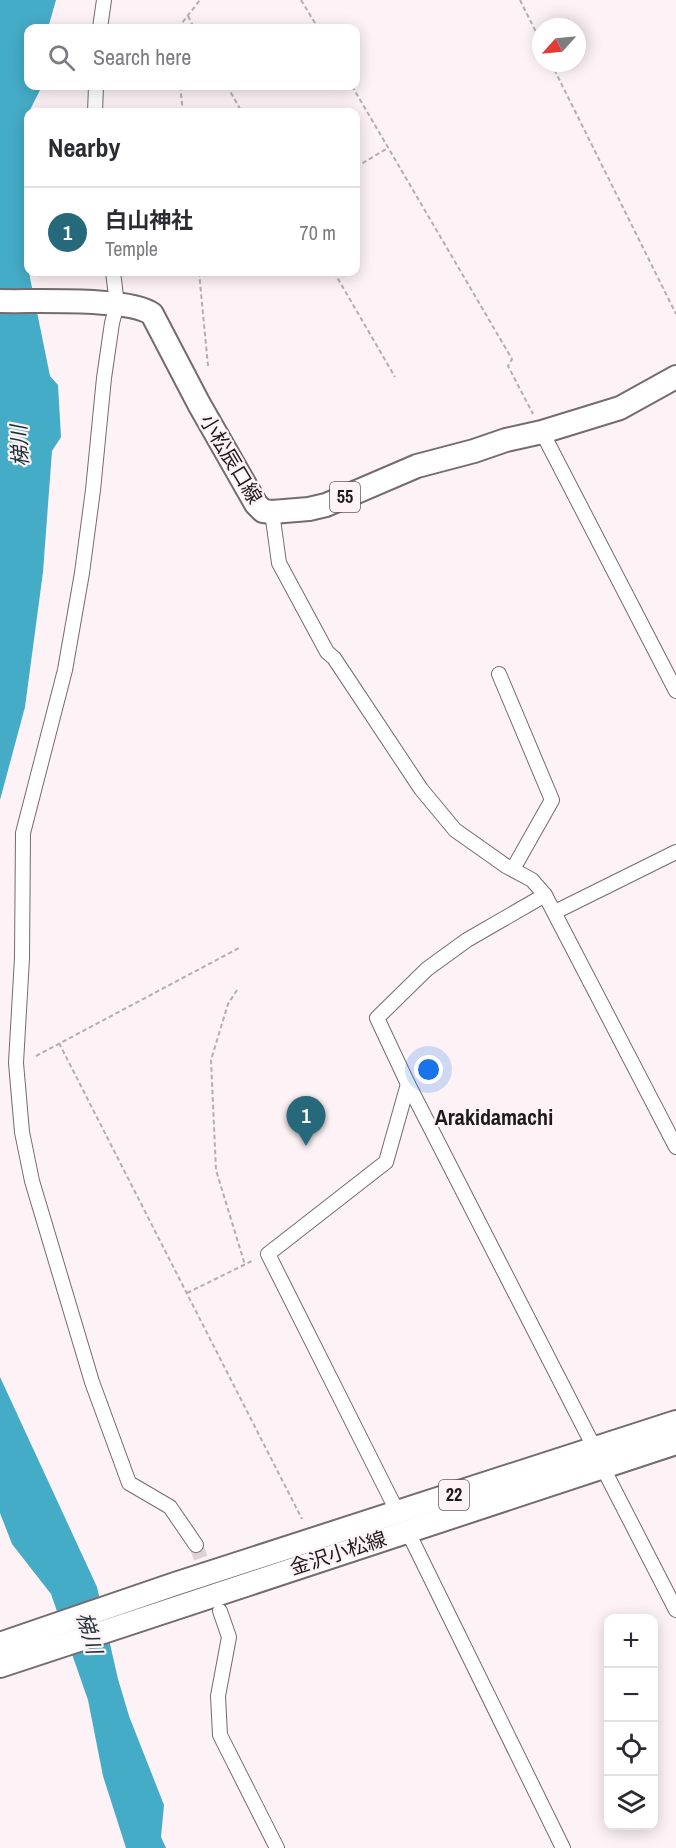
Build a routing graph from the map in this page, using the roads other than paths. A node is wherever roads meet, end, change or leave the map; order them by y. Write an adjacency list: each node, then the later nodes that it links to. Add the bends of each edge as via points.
1 (104, 0): 2 (street)
2 (101, 24)
3 (96, 90): 4 (street)
4 (95, 108)
5 (113, 276): 7 (street)
6 (0, 302): 7 (main road, 小松辰口線)
7 (114, 304): 10 (main road, 小松辰口線, via 138,306 152,314 256,504 263,511); 23 (street, via 82,573 65,670 23,833 16,1063 22,1132 32,1181 92,1382 129,1483 170,1507)
8 (676, 377): 9 (main road, 小松辰口線 / 55, via 620,408)
9 (542, 432): 10 (main road, 小松辰口線 / 55, via 417,466 326,505); 12 (street)
10 (272, 512): 14 (street, via 279,562 327,652 421,789 455,830)
11 (499, 674): 14 (street, via 552,800)
12 (676, 691)
13 (676, 852): 16 (street)
14 (513, 869): 15 (street, via 532,880)
15 (545, 895): 16 (street); 17 (street, via 467,940 427,969 377,1018)
16 (555, 912): 18 (street)
17 (408, 1084): 21 (street); 22 (street, via 386,1162 268,1254)
18 (676, 1147)
19 (676, 1422): 21 (main road, 金沢小松線 / 22)
20 (676, 1443): 21 (main road, 金沢小松線 / 22)
21 (599, 1458): 22 (main road, 金沢小松線 / 22); 25 (street)
22 (403, 1522): 24 (main road, 金沢小松線 / 22); 30 (street)
23 (196, 1545)
24 (235, 1576): 27 (main road, 金沢小松線 / 22, via 175,1584); 28 (main road, 金沢小松線 / 22, via 186,1604)
25 (676, 1610)
26 (220, 1611): 29 (street, via 229,1637 218,1696 220,1735)
27 (0, 1644)
28 (0, 1666)
29 (277, 1848)
30 (562, 1848)

